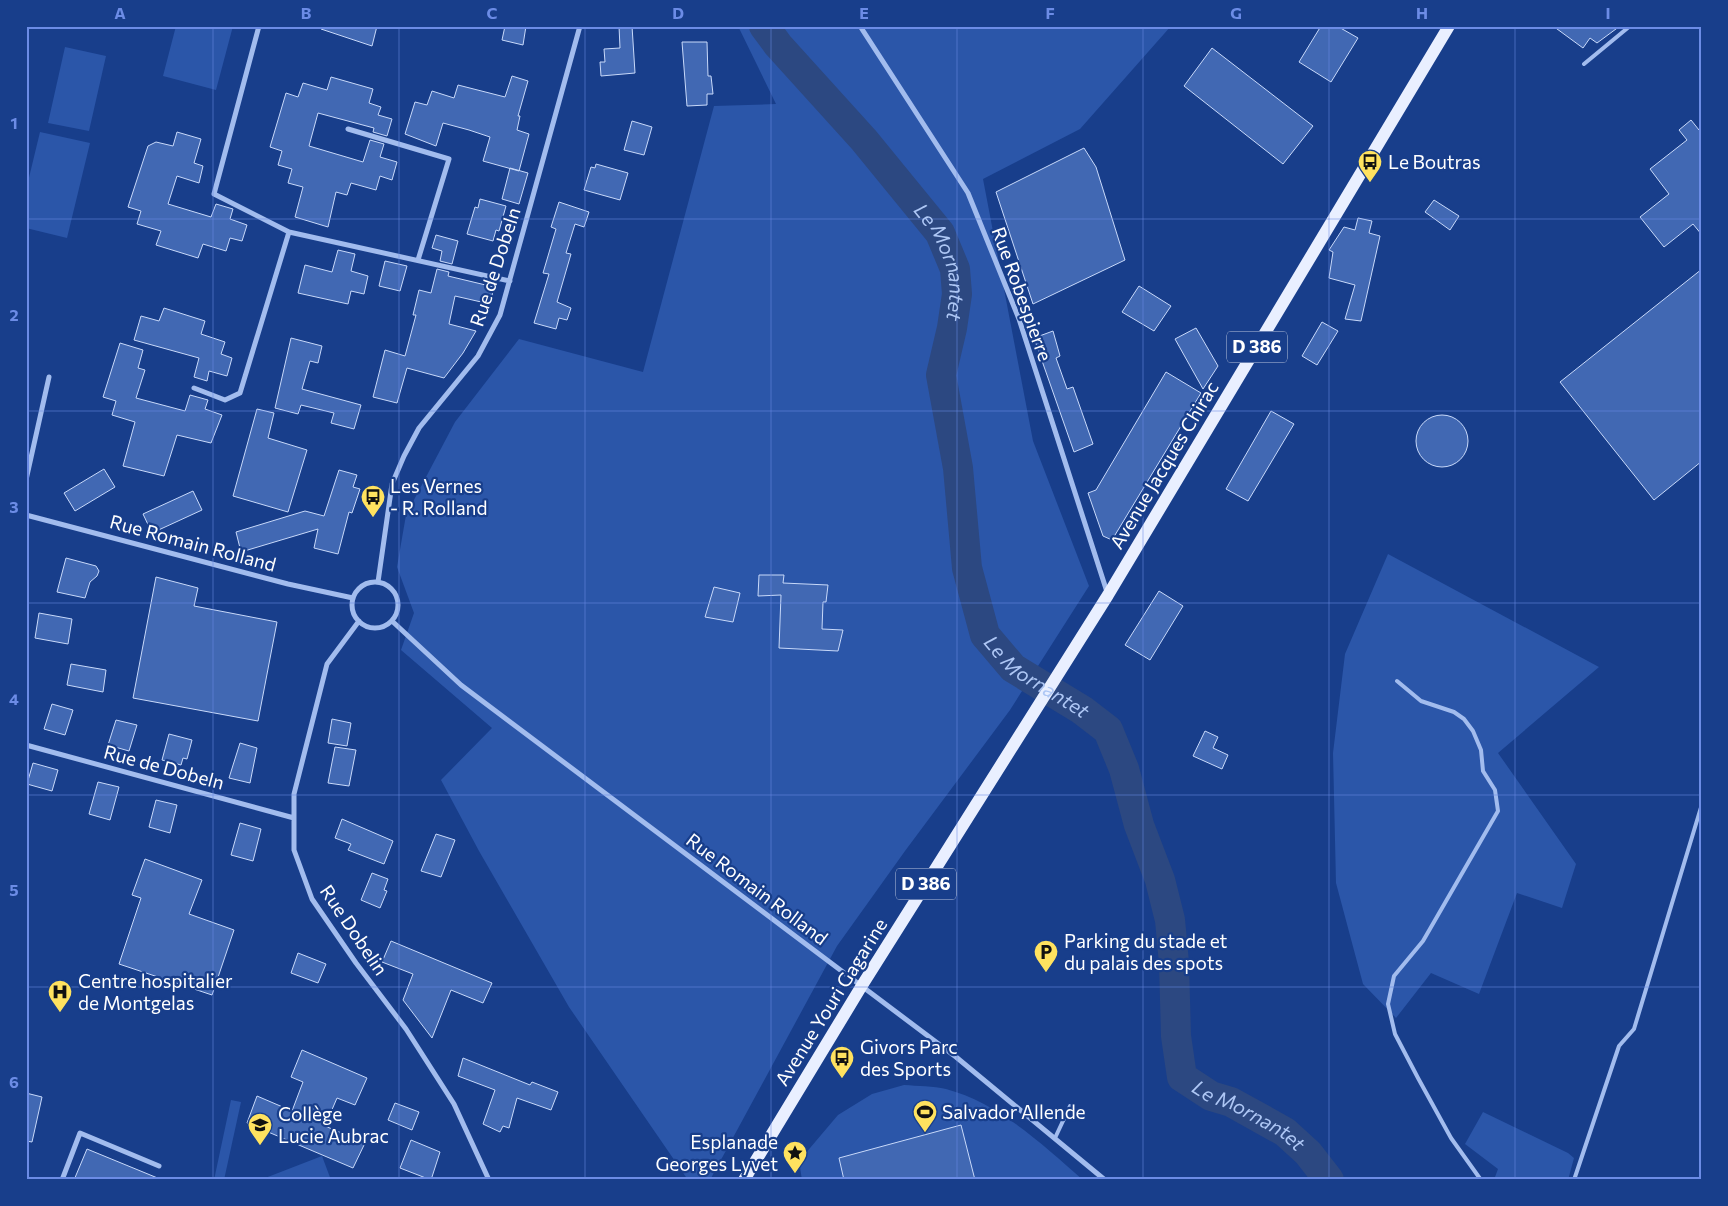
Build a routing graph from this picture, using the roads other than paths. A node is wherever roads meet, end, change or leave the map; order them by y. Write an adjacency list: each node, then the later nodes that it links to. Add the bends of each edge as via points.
1 (259, 26): 8 (street, via 214,194)
2 (580, 26): 10 (street, Rue de Dobeln)
3 (860, 26): 16 (street, Rue Robespierre, via 968,193 1019,319)
4 (1450, 26): 16 (main road, Avenue Jacques Chirac / D 386)
5 (1630, 26): 6 (lane)
6 (1584, 64)
7 (348, 129): 9 (street, via 449,159)
8 (289, 232): 9 (street); 12 (street, via 240,393 225,400)
9 (418, 260): 10 (street)
10 (510, 281): 15 (street, Rue de Dobeln, via 500,315 478,356 419,428 404,456 392,484)
11 (48, 377): 13 (street)
12 (194, 388)
13 (26, 480)
14 (26, 515): 17 (street, Rue Romain Rolland)
15 (378, 582): 17 (street, via 362,586); 19 (street, via 392,588 398,599)
16 (1108, 595): 20 (main road, Avenue Jacques Chirac / D 386)
17 (353, 598): 18 (street, via 354,613)
18 (359, 621): 19 (street, via 377,628); 24 (street, Rue Dobelin, via 328,664 294,794)
19 (392, 621): 25 (street, Rue Romain Rolland, via 461,685)
20 (1064, 666): 25 (main road, Avenue Youri Gagarine / D 386)
21 (1397, 681): 33 (lane, via 1421,701 1454,712 1464,719 1473,731 1481,750 1483,771 1495,790 1498,811 1423,940 1394,976 1388,1004 1395,1034 1418,1078 1451,1138)
22 (26, 745): 24 (street, Rue de Dobeln)
23 (1702, 804): 34 (lane, via 1634,1029 1619,1046)
24 (294, 818): 30 (street, Rue Dobelin, via 294,850 312,899 406,1029 449,1096)
25 (861, 987): 27 (street, Rue Romain Rolland, via 956,1057); 31 (main road, Avenue Youri Gagarine / D 386)
26 (1070, 1106): 27 (lane)
27 (1054, 1138): 32 (street, Rue Romain Rolland)
28 (159, 1166): 29 (street, via 80,1133)
29 (62, 1180)
30 (489, 1180)
31 (744, 1180)
32 (1105, 1180)
33 (1481, 1180)
34 (1574, 1180)

